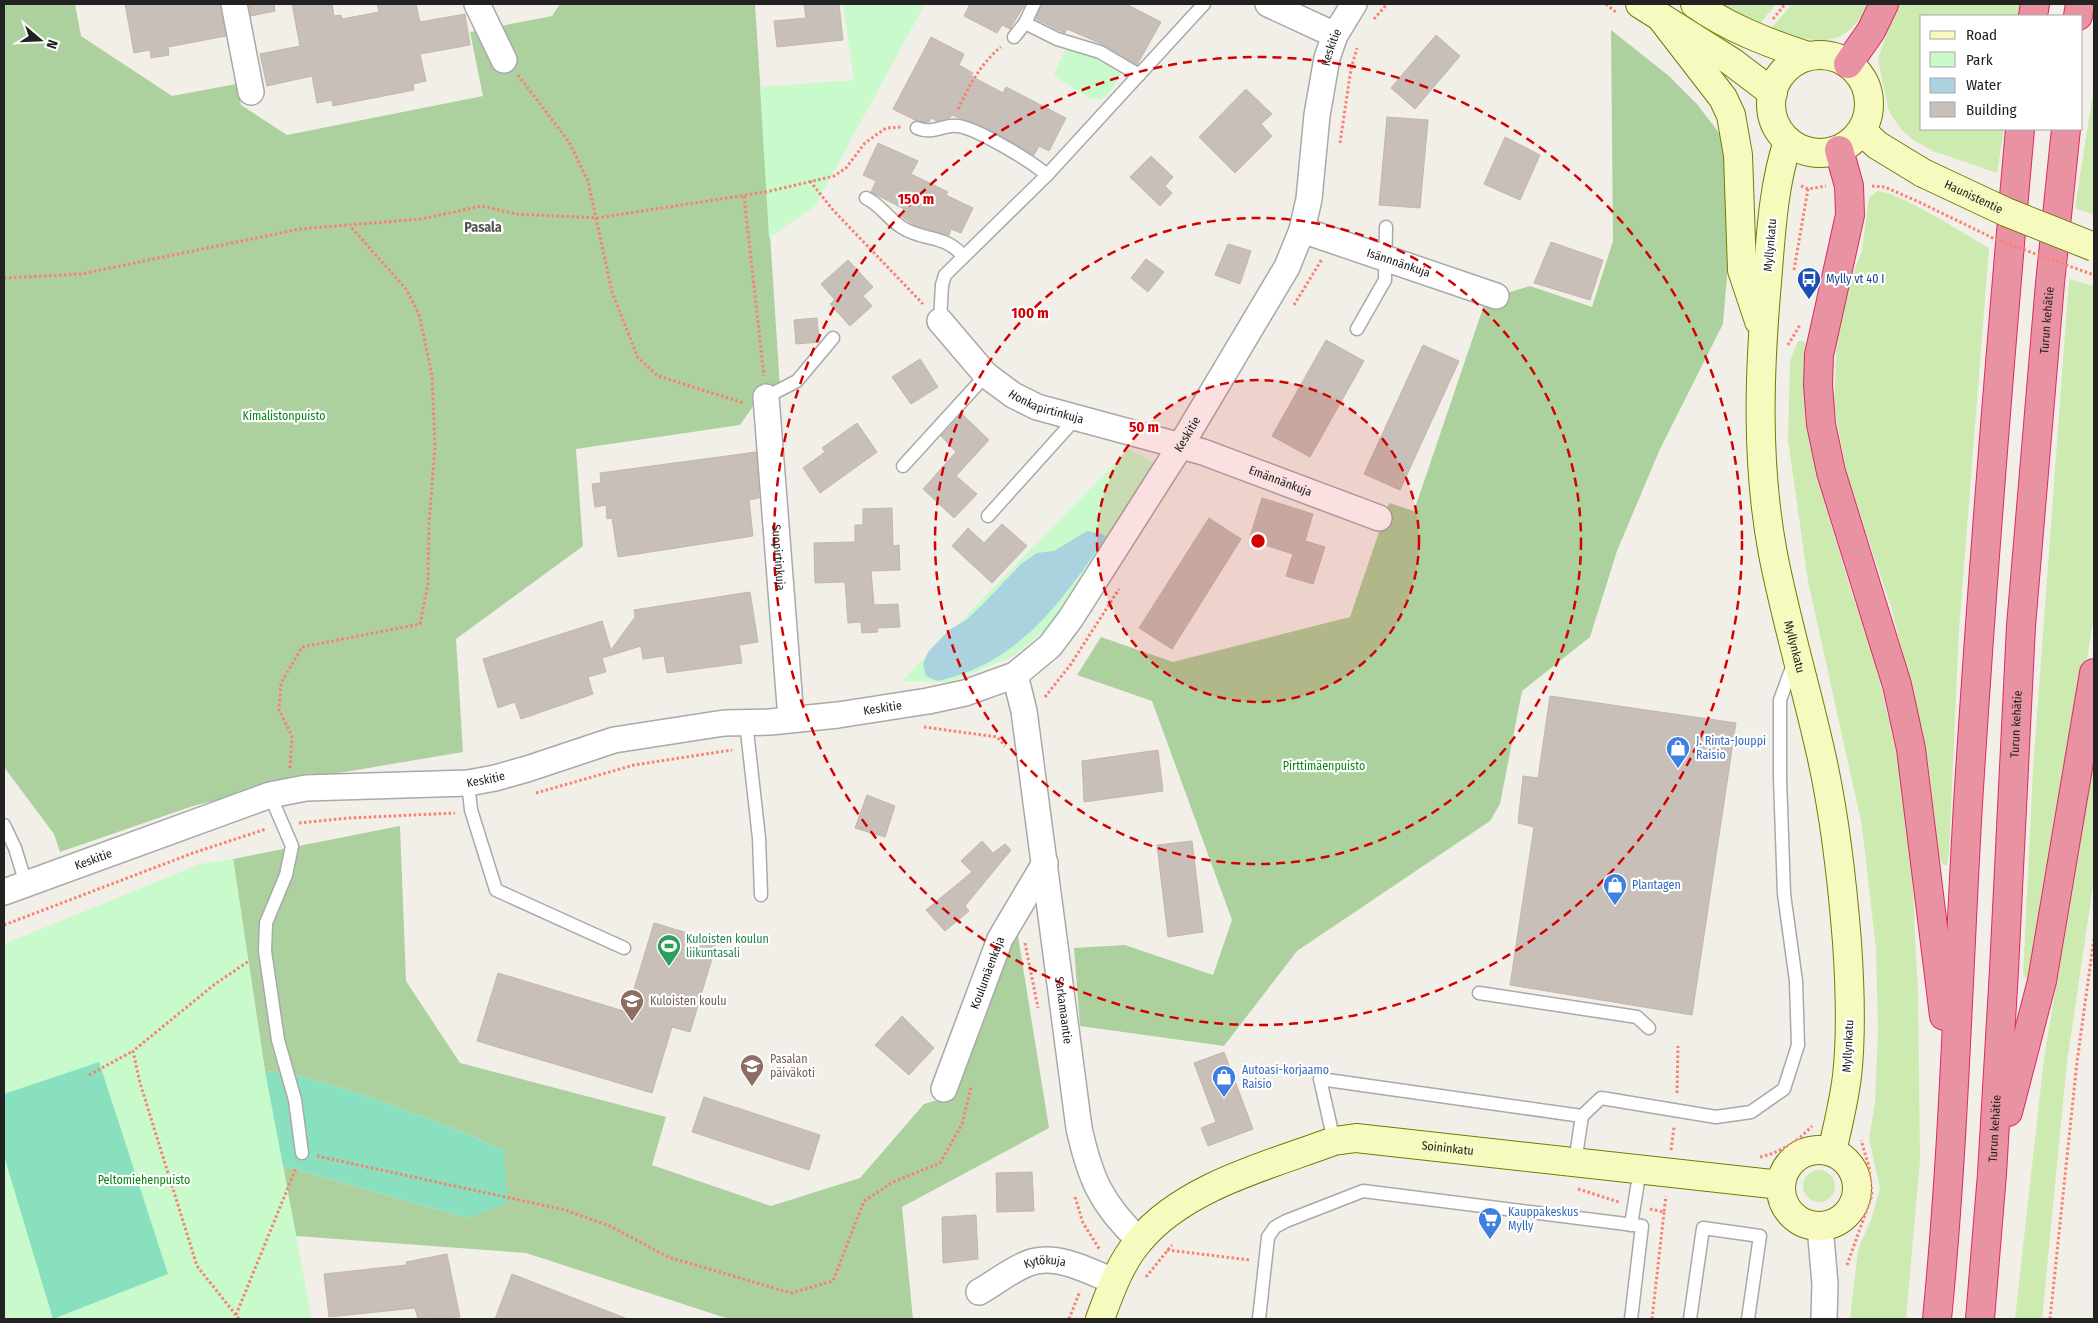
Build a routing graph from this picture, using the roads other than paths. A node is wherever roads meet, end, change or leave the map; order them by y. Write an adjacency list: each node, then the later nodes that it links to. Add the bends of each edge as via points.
1 (234, 4): 18 (street)
2 (477, 4): 15 (street)
3 (1034, 4): 11 (lane)
4 (1204, 4): 17 (lane)
5 (1268, 4): 12 (street)
6 (1354, 4): 12 (street, Keskitie)
7 (1640, 4): 10 (street)
8 (1695, 4): 14 (street, via 1751,35)
9 (1884, 4): 16 (highway, via 1871,31)
10 (1662, 19): 19 (street, via 1732,62); 36 (street, via 1723,98 1731,115 1738,155 1742,270)
11 (1025, 23): 13 (lane); 17 (lane, via 1057,38 1094,49)
12 (1336, 35): 29 (street, Keskitie, via 1317,115 1309,198)
13 (1014, 38)
14 (1808, 56): 16 (street, via 1828,55); 19 (street, via 1786,69 1776,82)
15 (504, 60)
16 (1848, 64): 23 (street, via 1864,82 1869,98 1868,115)
17 (1139, 75): 26 (lane)
18 (251, 92)
19 (1773, 93): 24 (street, via 1772,112 1776,125)
20 (917, 128): 26 (lane, via 932,132 956,126 980,134 1029,161)
21 (2020, 130): 61 (highway, via 1980,611)
22 (2066, 130): 68 (highway, Turun kehätie, via 2021,626)
23 (1862, 131): 25 (street); 30 (street, Haunistentie, bridge, via 1877,145 1923,173 2006,212)
24 (1788, 140): 25 (street, via 1808,152); 36 (street, Myllynkatu, via 1778,174)
25 (1839, 150): 61 (highway, via 1849,186 1850,215 1820,354 1821,424 1831,472 1897,685 1911,749)
26 (1046, 175): 31 (lane)
27 (866, 198): 31 (lane, via 903,229 942,240)
28 (1386, 226): 32 (lane)
29 (1302, 230): 32 (street, Isännnänkuja); 41 (street, Keskitie, via 1286,267)
30 (2094, 247)
31 (963, 256): 34 (lane, via 945,275)
32 (1386, 258): 33 (street, Isännnänkuja); 35 (lane, via 1385,280)
33 (1496, 296)
34 (940, 321): 38 (street, Honkapirtinkuja)
35 (1357, 329)
36 (1763, 331): 45 (street, Myllynkatu, via 1760,433 1764,488 1773,553)
37 (833, 338): 39 (lane, via 797,381)
38 (986, 375): 40 (street, Honkapirtinkuja, via 1013,395 1037,407); 42 (lane)
39 (767, 403): 48 (street, Suopirtinkuja)
40 (1077, 417): 41 (street, Honkapirtinkuja); 43 (lane)
41 (1181, 445): 44 (street, Emännänkuja); 47 (street, Keskitie, via 1071,618 1050,646)
42 (903, 466)
43 (988, 516)
44 (1379, 518)
45 (1796, 654): 62 (lane, via 1780,700 1784,894 1796,981 1798,1045 1784,1089 1751,1112 1716,1117 1601,1098); 64 (street, Myllynkatu, via 1832,808 1848,960 1847,1076)
46 (2094, 673): 68 (highway, via 2042,981)
47 (1015, 675): 48 (street, Keskitie, via 965,693 928,701); 54 (street, Sarkamaantie, via 1024,711)
48 (791, 719): 49 (street, Keskitie)
49 (746, 722): 50 (street, Keskitie, via 614,740 527,769); 56 (lane)
50 (468, 783): 51 (street, Keskitie, via 306,788); 57 (lane, via 471,810 496,890)
51 (279, 793): 55 (street, Keskitie); 65 (lane, via 292,846 286,875 266,923 265,951 278,1040 295,1100)
52 (4, 825): 53 (lane)
53 (9, 850): 55 (lane)
54 (1045, 863): 60 (street, Koulumäenkuja, via 1000,939); 72 (street, Sarkamaantie, via 1082,1144 1097,1189 1118,1220)
55 (15, 888)
56 (761, 895)
57 (624, 948)
58 (1479, 994): 59 (lane, via 1636,1017)
59 (1649, 1028)
60 (944, 1089)
61 (1954, 1094): 81 (highway)
62 (1582, 1116): 63 (lane, via 1320,1079); 67 (lane)
63 (1334, 1141): 67 (street, Soininkatu, via 1356,1138); 72 (street, Soininkatu, via 1206,1189 1164,1217)
64 (1832, 1151): 69 (street, via 1821,1149 1798,1156 1784,1173); 71 (street, via 1852,1167 1857,1179 1857,1192 1855,1202 1841,1219)
65 (302, 1153)
66 (1640, 1169): 67 (street, Soininkatu); 69 (street, Soininkatu); 70 (lane)
67 (1575, 1174)
68 (1992, 1174): 82 (highway, Turun kehätie)
69 (1781, 1185): 71 (street, via 1782,1197 1796,1218)
70 (1630, 1225): 76 (lane, via 1363,1191 1275,1227 1268,1238); 77 (lane, via 1642,1226)
71 (1820, 1226): 80 (street, via 1826,1284)
72 (1139, 1240): 73 (street)
73 (1115, 1282): 74 (street, Kytökuja, via 1089,1270 1050,1259 1029,1263); 75 (street)
74 (979, 1292)
75 (1100, 1319)
76 (1259, 1319)
77 (1631, 1319)
78 (1690, 1319): 79 (lane, via 1703,1228 1760,1236)
79 (1748, 1319)
80 (1824, 1319)
81 (1937, 1319)
82 (1980, 1319)

